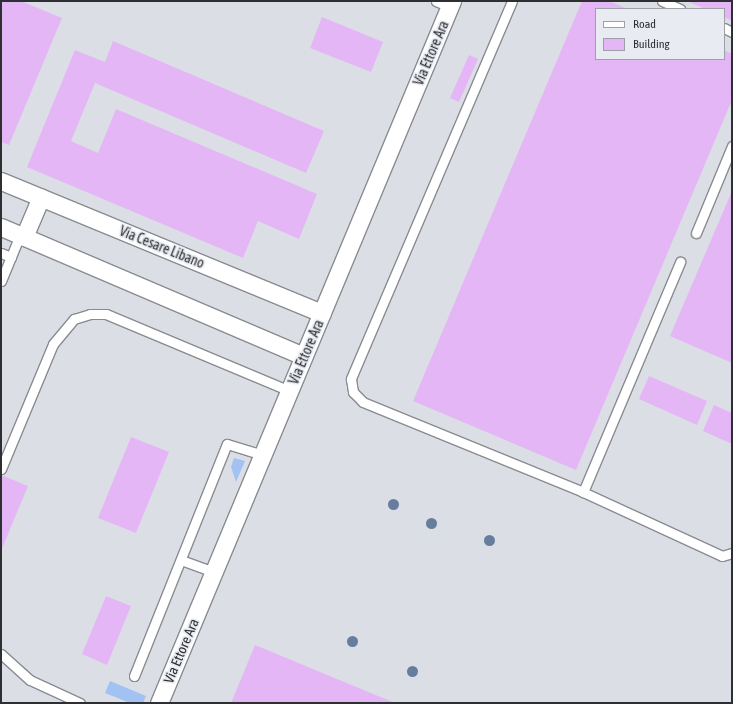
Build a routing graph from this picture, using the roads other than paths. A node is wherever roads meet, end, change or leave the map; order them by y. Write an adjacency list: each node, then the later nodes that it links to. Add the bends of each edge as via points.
1 (512, 1): 20 (lane, via 351,379 353,392 363,402)
2 (662, 1): 4 (lane)
3 (446, 3): 15 (street, Via Ettore Ara)
4 (678, 8)
5 (732, 146): 9 (lane)
6 (1, 181): 7 (street, Via Cesare Libano)
7 (41, 197): 10 (street); 15 (street, Via Cesare Libano)
8 (1, 227): 10 (street)
9 (696, 233)
10 (22, 236): 12 (lane); 16 (street)
11 (1, 253): 12 (lane)
12 (11, 256): 14 (lane)
13 (680, 262): 20 (lane)
14 (1, 281)
15 (322, 314): 16 (street, Via Ettore Ara)
16 (304, 356): 17 (street, Via Ettore Ara)
17 (290, 391): 18 (street, Via Ettore Ara); 19 (lane, via 106,314 90,314 74,319 53,344)
18 (263, 455): 22 (lane, via 227,444); 23 (street, Via Ettore Ara)
19 (1, 469)
20 (583, 492): 21 (lane, via 722,556)
21 (732, 553)
22 (181, 560): 23 (lane); 25 (lane)
23 (214, 572): 27 (street, Via Ettore Ara)
24 (1, 654): 26 (lane, via 30,680)
25 (134, 676)
26 (80, 703)
27 (159, 703)

